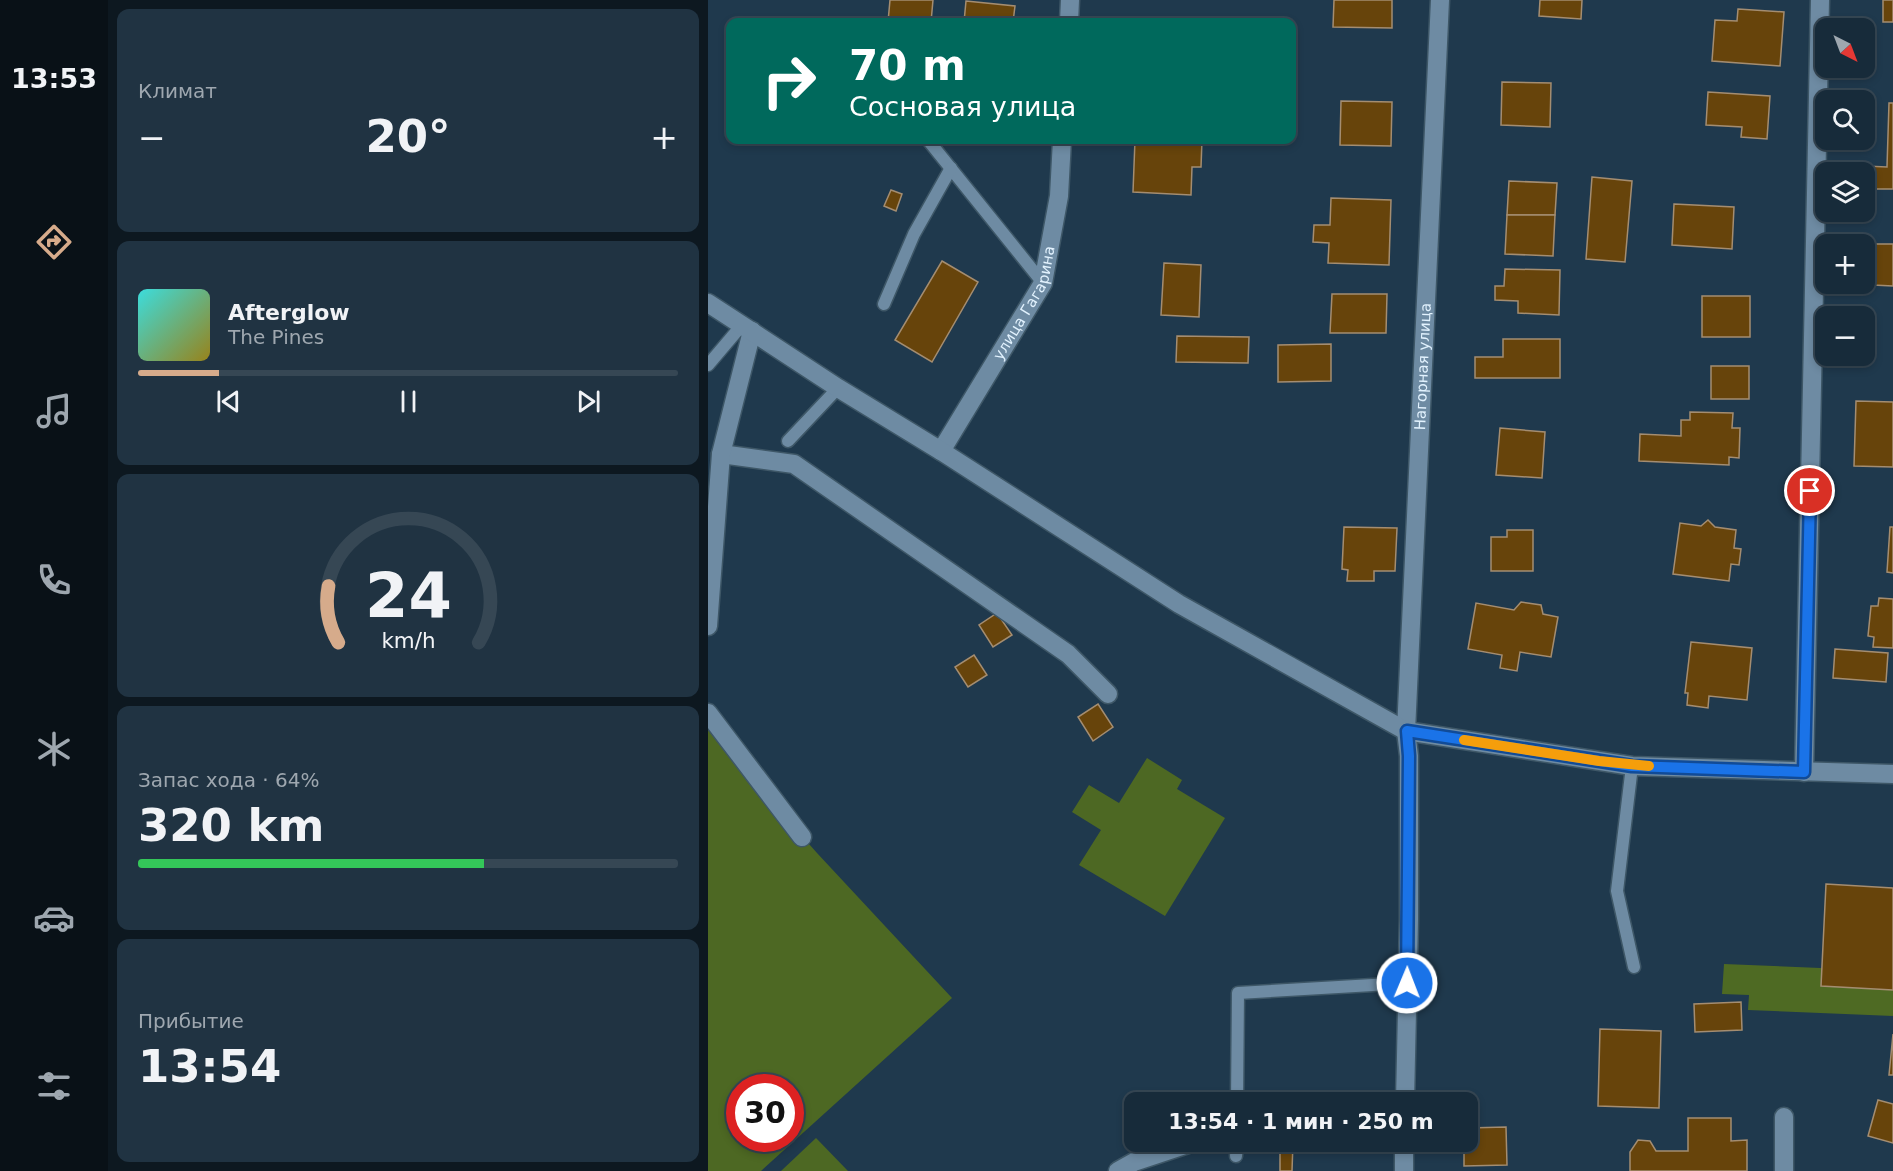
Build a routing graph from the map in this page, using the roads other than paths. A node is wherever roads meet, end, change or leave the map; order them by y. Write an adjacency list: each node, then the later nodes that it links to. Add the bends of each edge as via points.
1 (1070, 0): 4 (street)
2 (1440, 0): 20 (street, Нагорная улица)
3 (1820, 0): 22 (street)
4 (1069, 18)
5 (931, 144): 7 (lane)
6 (1062, 144): 8 (street, улица Гагарина, via 1059,196)
7 (951, 168): 8 (lane); 10 (lane, via 914,234)
8 (1042, 283): 15 (street, улица Гагарина)
9 (708, 303): 11 (street)
10 (884, 304)
11 (747, 328): 12 (lane); 13 (street); 16 (street)
12 (708, 365)
13 (838, 388): 14 (lane); 15 (street)
14 (788, 441)
15 (941, 452): 20 (street, via 1179,604)
16 (721, 454): 17 (street); 18 (street, via 794,464 1068,654)
17 (708, 626)
18 (1108, 694)
19 (708, 712): 24 (street)
20 (1407, 731): 21 (street); 26 (street, Нагорная улица)
21 (1632, 766): 22 (street); 25 (lane, via 1617,891)
22 (1804, 772): 23 (street)
23 (1893, 774)
24 (802, 837)
25 (1634, 967)
26 (1407, 983): 27 (lane, via 1238,993); 28 (street, Нагорная улица)
27 (1237, 1092)
28 (1405, 1092)
29 (1784, 1117): 36 (street)
30 (1164, 1152): 34 (street)
31 (1236, 1152): 33 (lane)
32 (1404, 1152): 35 (street)
33 (1236, 1156)
34 (1118, 1171)
35 (1404, 1171)
36 (1784, 1171)

